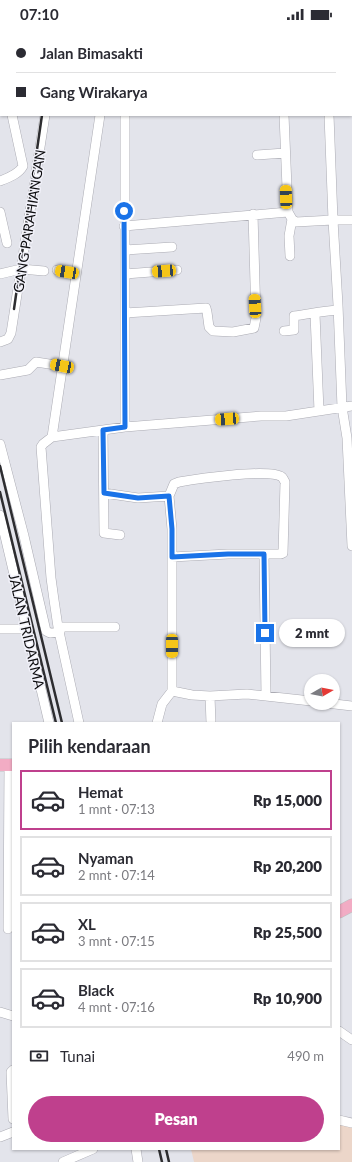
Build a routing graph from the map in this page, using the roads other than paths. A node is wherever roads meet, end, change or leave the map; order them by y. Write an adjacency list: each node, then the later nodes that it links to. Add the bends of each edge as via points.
1 (12, 116): 9 (street, via 23,166 17,173)
2 (45, 116): 20 (street, GANG PARAHIANGAN)
3 (100, 116): 24 (street)
4 (125, 116): 15 (street)
5 (284, 116): 7 (street)
6 (329, 116): 13 (street)
7 (285, 153): 8 (street); 12 (street)
8 (257, 155)
9 (0, 181)
10 (0, 212): 16 (street)
11 (253, 214): 12 (street); 15 (street); 28 (street, via 256,318 254,328 233,332 212,331 206,308)
12 (290, 216): 13 (street, via 296,222); 19 (street)
13 (333, 220): 14 (street); 27 (street)
14 (352, 220)
15 (124, 226): 18 (street)
16 (7, 243)
17 (172, 247): 18 (street)
18 (125, 250): 26 (street)
19 (290, 256)
20 (21, 268): 23 (street); 25 (street); 31 (street, GANG PARAHIANGAN, via 11,336)
21 (57, 270): 24 (street)
22 (177, 270): 26 (street)
23 (44, 271)
24 (76, 273): 32 (street)
25 (0, 274)
26 (125, 274): 28 (street)
27 (338, 310): 29 (street); 35 (street)
28 (125, 313): 37 (street)
29 (314, 314): 30 (street, via 294,316 294,330); 36 (street)
30 (284, 332)
31 (0, 342)
32 (62, 366): 33 (street, via 36,362 28,370); 39 (street)
33 (0, 375)
34 (352, 406): 35 (street)
35 (342, 407): 36 (street); 41 (street)
36 (318, 411): 37 (street, via 286,416)
37 (125, 427): 38 (street)
38 (103, 430): 39 (street); 42 (street)
39 (52, 437): 53 (street, via 41,447 51,578)
40 (0, 444): 53 (street, via 46,630 50,633)
41 (350, 476): 47 (street)
42 (104, 493): 43 (street, via 138,498); 46 (street, via 104,533)
43 (169, 496): 48 (street, via 174,484 179,482 216,476 254,474 282,477 285,482 284,550 281,554); 49 (street)
44 (0, 515): 45 (street, JALAN TRIDARMA)
45 (2, 533): 52 (street, JALAN TRIDARMA)
46 (120, 535)
47 (352, 546)
48 (264, 554): 49 (street); 56 (street)
49 (172, 557): 54 (street)
50 (115, 627): 53 (street)
51 (0, 629): 52 (street)
52 (26, 629): 60 (street, JALAN TRIDARMA)
53 (59, 630): 61 (street)
54 (172, 691): 55 (street); 62 (street, via 162,704)
55 (210, 696): 56 (street); 63 (street)
56 (266, 696): 57 (street)
57 (304, 701)
58 (340, 705): 59 (street)
59 (352, 706)
60 (49, 722)
61 (79, 722)
62 (157, 722)
63 (211, 722)
64 (7, 765): 67 (street)
65 (352, 905): 66 (main road)
66 (340, 911)
67 (7, 930)
68 (0, 1012): 69 (street)
69 (12, 1016)
70 (340, 1032): 71 (street)
71 (352, 1040)
72 (12, 1071): 73 (street)
73 (12, 1096)
74 (340, 1120): 75 (street)
75 (352, 1123)
76 (12, 1132): 77 (street)
77 (0, 1137)
78 (92, 1150): 80 (street)
79 (136, 1150): 81 (street)
80 (63, 1162)
81 (138, 1162)

